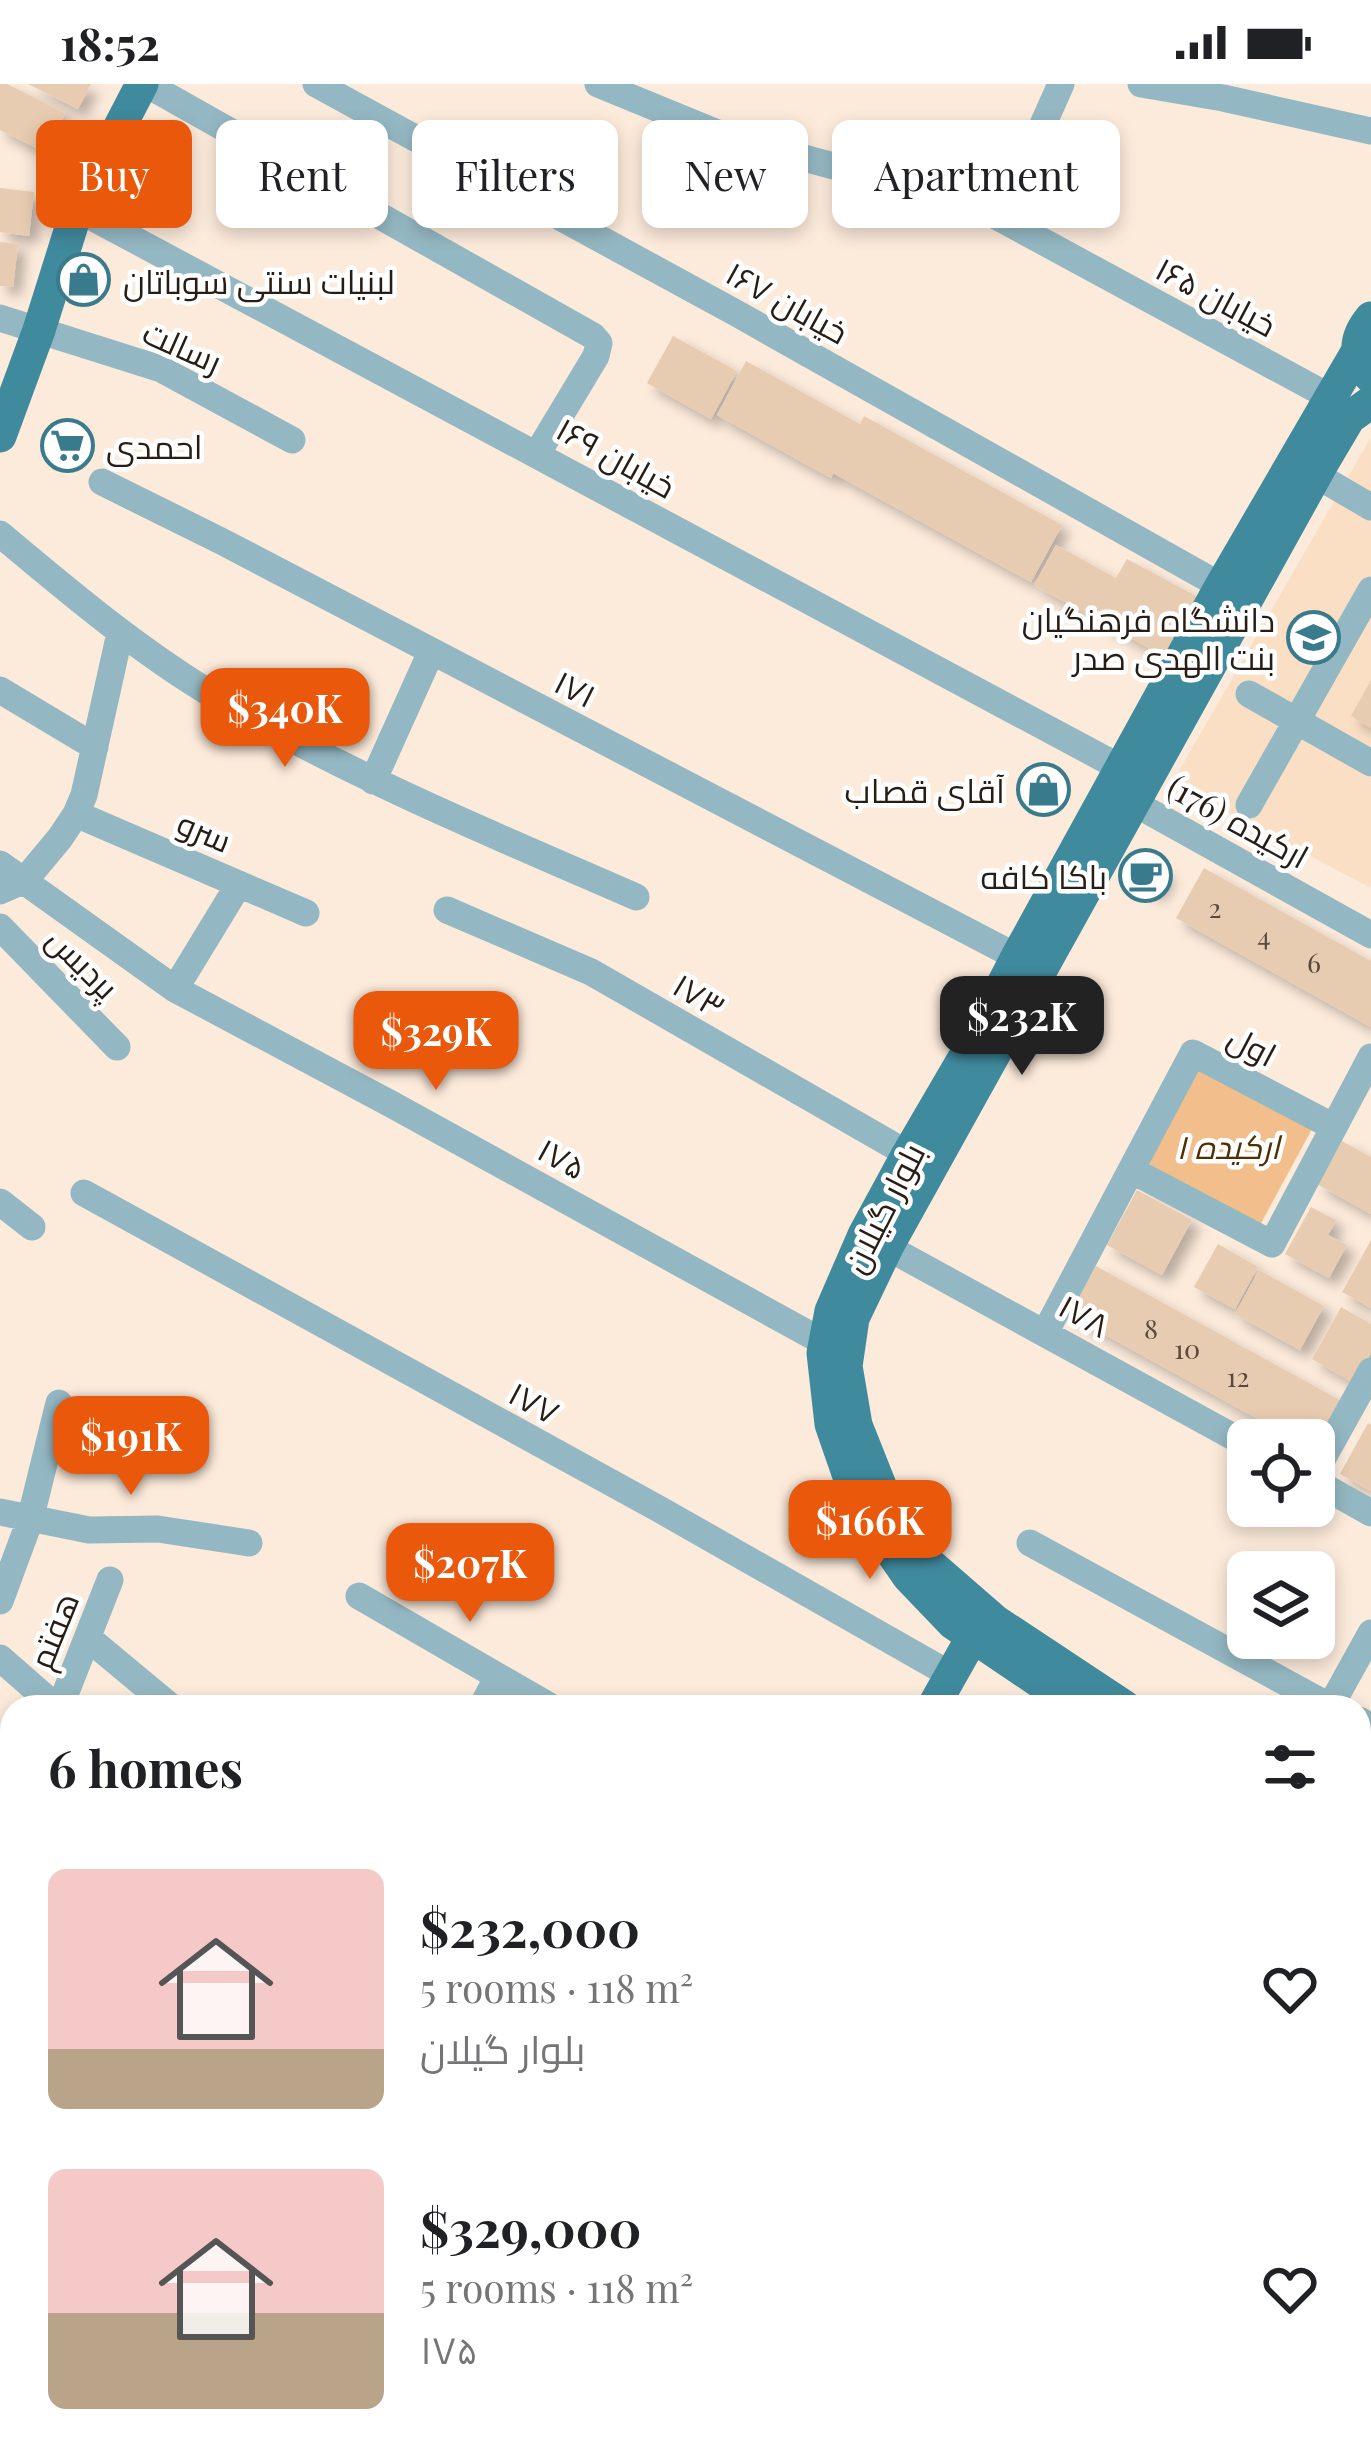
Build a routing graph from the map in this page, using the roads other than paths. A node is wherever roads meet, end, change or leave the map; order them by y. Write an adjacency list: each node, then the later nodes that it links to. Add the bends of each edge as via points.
1 (144, 84): 6 (main road); 21 (street, via 593,336 596,356)
2 (316, 84): 26 (street, خیابان ۱۶۷)
3 (598, 84): 9 (street, خیابان ۱۶۵, via 733,139)
4 (1061, 84): 7 (street)
5 (1141, 84): 8 (street)
6 (125, 120)
7 (1045, 120)
8 (1371, 131)
9 (832, 165)
10 (71, 228): 15 (main road)
11 (113, 228): 21 (street, خیابان ۱۶۹)
12 (1018, 228): 17 (street, خیابان ۱۶۵)
13 (0, 318): 15 (street, رسالت)
14 (1371, 319): 16 (main road, بلوار گیلان, via 1359,335)
15 (39, 330): 19 (main road); 20 (street, رسالت, via 160,369)
16 (1364, 364): 17 (main road, بلوار گیلان)
17 (1330, 397): 26 (main road, بلوار گیلان)
18 (1371, 402): 22 (main road, بلوار گیلان, via 1349,418)
19 (0, 436)
20 (292, 440)
21 (537, 454): 35 (street, خیابان ۱۶۹)
22 (1316, 475): 24 (street); 37 (main road, بلوار گیلان)
23 (102, 482): 29 (street, ۱۷۱)
24 (1371, 507)
25 (0, 534): 28 (street)
26 (1221, 586): 35 (main road, بلوار گیلان)
27 (1371, 590): 32 (street)
28 (120, 633): 33 (street); 36 (street, via 234,708)
29 (431, 652): 36 (street); 48 (street, ۱۷۱)
30 (0, 691): 33 (street)
31 (1249, 694): 32 (street)
32 (1297, 721): 34 (street); 38 (street)
33 (95, 747): 39 (street)
34 (1371, 763)
35 (1121, 768): 48 (main road, بلوار گیلان)
36 (373, 781): 43 (street)
37 (1134, 802): 47 (street, ارکیده (176)); 58 (main road, بلوار گیلان)
38 (1250, 805)
39 (76, 814): 41 (street, سرو); 42 (street)
40 (0, 864): 42 (street, ۱۷۵)
41 (239, 884): 45 (street, سرو); 49 (street)
42 (12, 885): 49 (street, ۱۷۵)
43 (636, 897)
44 (447, 910): 53 (street, ۱۷۳, via 591,972)
45 (306, 913)
46 (0, 927): 50 (street, پردیس)
47 (1371, 935)
48 (1017, 957): 53 (main road, بلوار گیلان)
49 (175, 989): 60 (street, ۱۷۵)
50 (117, 1047)
51 (1371, 1058): 52 (street)
52 (1334, 1127): 54 (street, اول, via 1193,1053); 54 (street, via 1272,1244)
53 (908, 1154): 60 (main road, بلوار گیلان, via 864,1234)
54 (1131, 1170): 59 (street, اول)
55 (84, 1193): 78 (street, ۱۷۷)
56 (0, 1202): 57 (street)
57 (32, 1227)
58 (887, 1247): 59 (street, ۱۷۸); 87 (main road, بلوار گیلان, via 853,1318 846,1366 856,1425 883,1493 926,1562 995,1621)
59 (1045, 1333): 63 (street, ۱۷۸)
60 (825, 1343): 75 (main road, بلوار گیلان, via 830,1424 859,1505 908,1576)
61 (1371, 1371): 64 (street)
62 (59, 1403): 68 (street)
63 (1227, 1433)
64 (1335, 1439)
65 (1335, 1491): 67 (street)
66 (0, 1512): 68 (street)
67 (1371, 1513)
68 (30, 1520): 69 (street); 73 (street)
69 (249, 1543)
70 (1030, 1543): 88 (street)
71 (110, 1580): 76 (street, هفتم)
72 (359, 1596): 79 (street)
73 (0, 1601)
74 (1371, 1633): 89 (street)
75 (973, 1636): 78 (main road); 86 (main road, بلوار گیلان)
76 (88, 1638): 81 (street, هفتم); 82 (street)
77 (0, 1658): 80 (street)
78 (951, 1675): 85 (main road)
79 (497, 1678): 83 (street); 84 (street)
80 (44, 1695)
81 (63, 1695)
82 (157, 1695)
83 (488, 1695)
84 (529, 1695)
85 (940, 1695)
86 (1059, 1695)
87 (1107, 1695)
88 (1308, 1695)
89 (1337, 1695)

